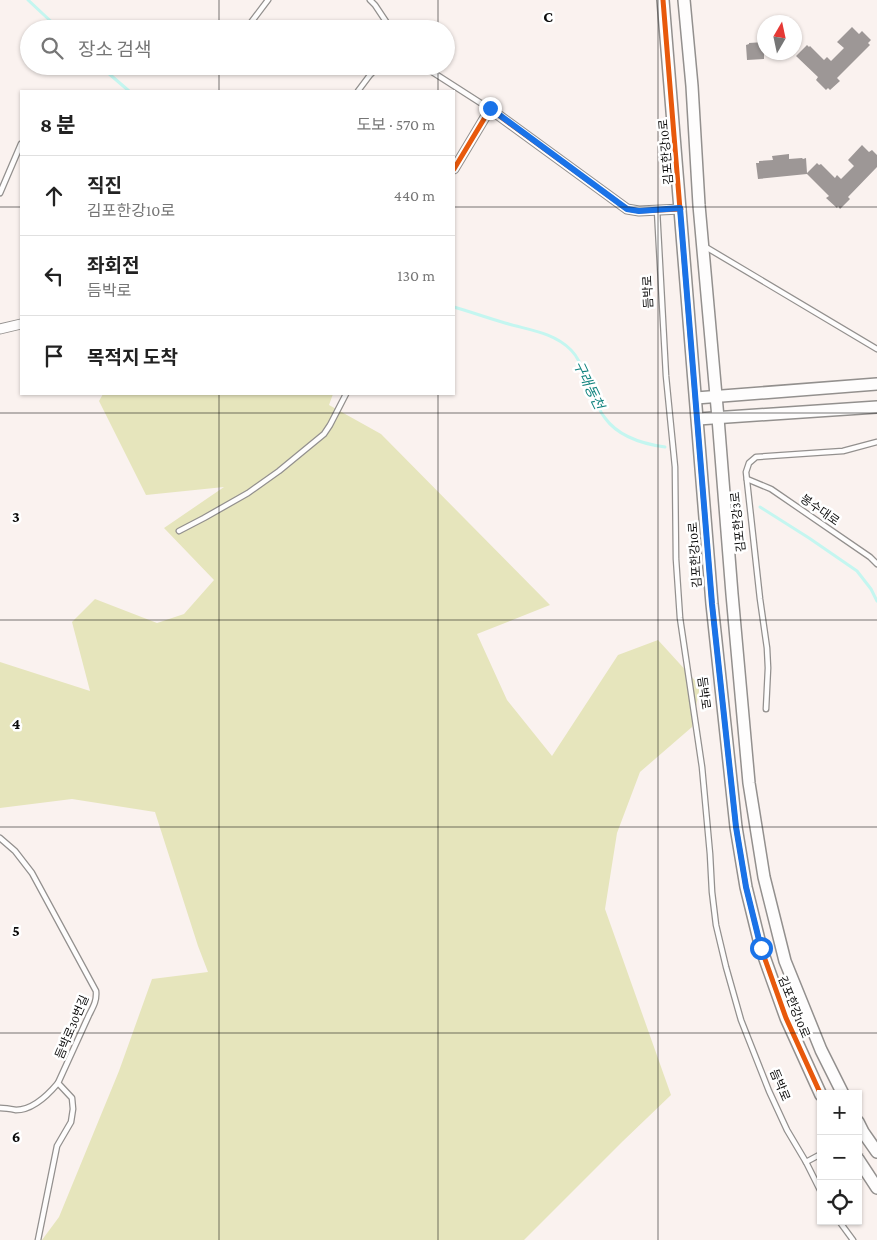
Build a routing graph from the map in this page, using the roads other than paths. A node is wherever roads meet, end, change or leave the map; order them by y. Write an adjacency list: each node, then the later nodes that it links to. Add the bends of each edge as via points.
1 (268, 0): 5 (lane)
2 (370, 0): 6 (lane)
3 (663, 0): 14 (street, 김포한강10로)
4 (684, 0): 16 (street, 김포한강10로)
5 (253, 20)
6 (385, 20)
7 (370, 75): 9 (lane)
8 (437, 75): 10 (lane)
9 (359, 90)
10 (490, 108): 12 (street); 15 (street, via 627,209)
11 (20, 146): 13 (lane)
12 (455, 167)
13 (0, 193)
14 (680, 208): 15 (street); 23 (street, 김포한강10로)
15 (657, 210): 40 (lane, 듬박로, via 675,467 680,618 702,767 716,925 741,1020 768,1091)
16 (703, 246): 19 (lane); 22 (street, 김포한강10로)
17 (20, 324): 18 (street)
18 (0, 329)
19 (877, 349)
20 (877, 384): 22 (street)
21 (345, 395): 29 (lane, via 324,434 279,472 248,493)
22 (716, 396): 23 (street); 25 (street, 김포한강10로)
23 (696, 398): 26 (street, 김포한강10로)
24 (877, 407): 25 (street)
25 (718, 418): 26 (street); 35 (street, 김포한강10로, via 749,783 764,877 785,960 821,1050)
26 (698, 419): 34 (street, 김포한강10로, via 712,604 736,827 746,887 773,984)
27 (877, 442): 28 (lane, 김포한강3로, via 844,451 756,457 749,463)
28 (747, 480): 30 (lane, 봉수대로, via 771,489); 31 (lane, 김포한강3로, via 767,648)
29 (179, 530)
30 (877, 564)
31 (766, 709)
32 (0, 838): 33 (lane, 듬박로30번길, via 16,851 32,873 96,991 95,1004)
33 (58, 1083): 36 (lane, via 51,1092 27,1108); 45 (lane, via 72,1098 73,1109 71,1122 57,1146)
34 (819, 1090)
35 (841, 1090)
36 (0, 1108)
37 (862, 1130): 38 (street)
38 (877, 1152)
39 (817, 1156): 40 (lane)
40 (806, 1162): 42 (lane, 듬박로)
41 (862, 1165): 43 (street)
42 (817, 1184)
43 (877, 1188)
44 (842, 1225): 46 (lane)
45 (38, 1240)
46 (853, 1240)

